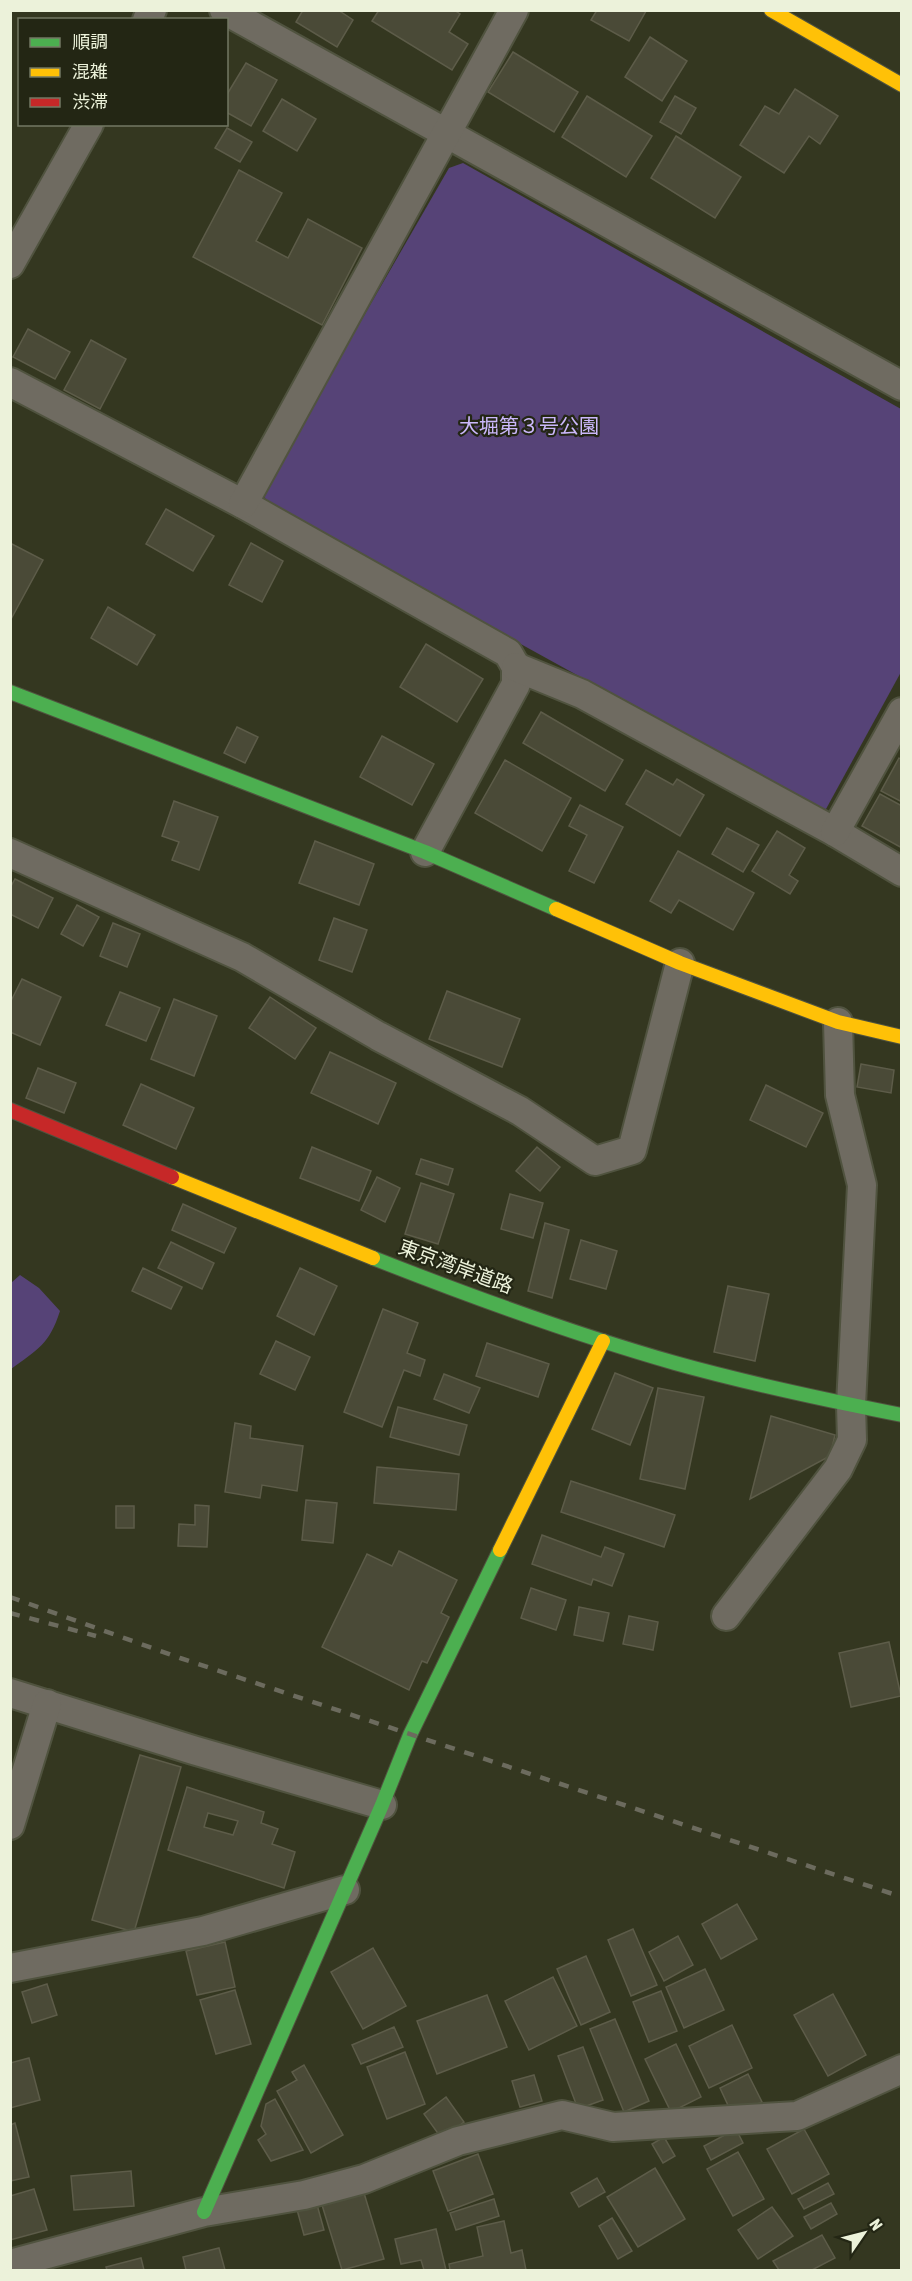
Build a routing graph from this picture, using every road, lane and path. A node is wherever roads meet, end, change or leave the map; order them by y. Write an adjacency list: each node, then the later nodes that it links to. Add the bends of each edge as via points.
1 (224, 10): 6 (street)
2 (514, 10): 6 (street)
3 (771, 10): 4 (main road)
4 (902, 85)
5 (88, 126): 7 (street)
6 (445, 133): 9 (street); 10 (street)
7 (10, 264)
8 (10, 382): 10 (street)
9 (902, 386)
10 (243, 504): 11 (street, via 508,653)
11 (516, 667): 14 (street, via 582,694); 15 (street, via 516,684)
12 (10, 692): 15 (main road)
13 (902, 712): 14 (street)
14 (835, 832): 17 (street)
15 (425, 852): 18 (main road)
16 (10, 853): 18 (street, via 242,957 378,1036 520,1111 595,1161 632,1150)
17 (902, 872)
18 (680, 963): 19 (main road)
19 (838, 1022): 20 (main road); 23 (street, via 840,1095 862,1185)
20 (902, 1037)
21 (10, 1110): 22 (main road, 東京湾岸道路, via 349,1247)
22 (603, 1341): 23 (main road, 東京湾岸道路, via 720,1375); 28 (main road, via 410,1735)
23 (851, 1406): 24 (main road, 東京湾岸道路); 25 (street, via 852,1440 838,1469)
24 (902, 1415)
25 (726, 1616)
26 (10, 1693): 27 (street)
27 (47, 1704): 28 (street); 29 (street)
28 (382, 1805): 30 (main road)
29 (10, 1825)
30 (345, 1890): 31 (street, via 203,1931); 33 (main road)
31 (10, 1968)
32 (902, 2070): 33 (street, via 797,2116 614,2127 562,2115 459,2141 364,2179 304,2195)
33 (204, 2212): 34 (street)
34 (10, 2264)

